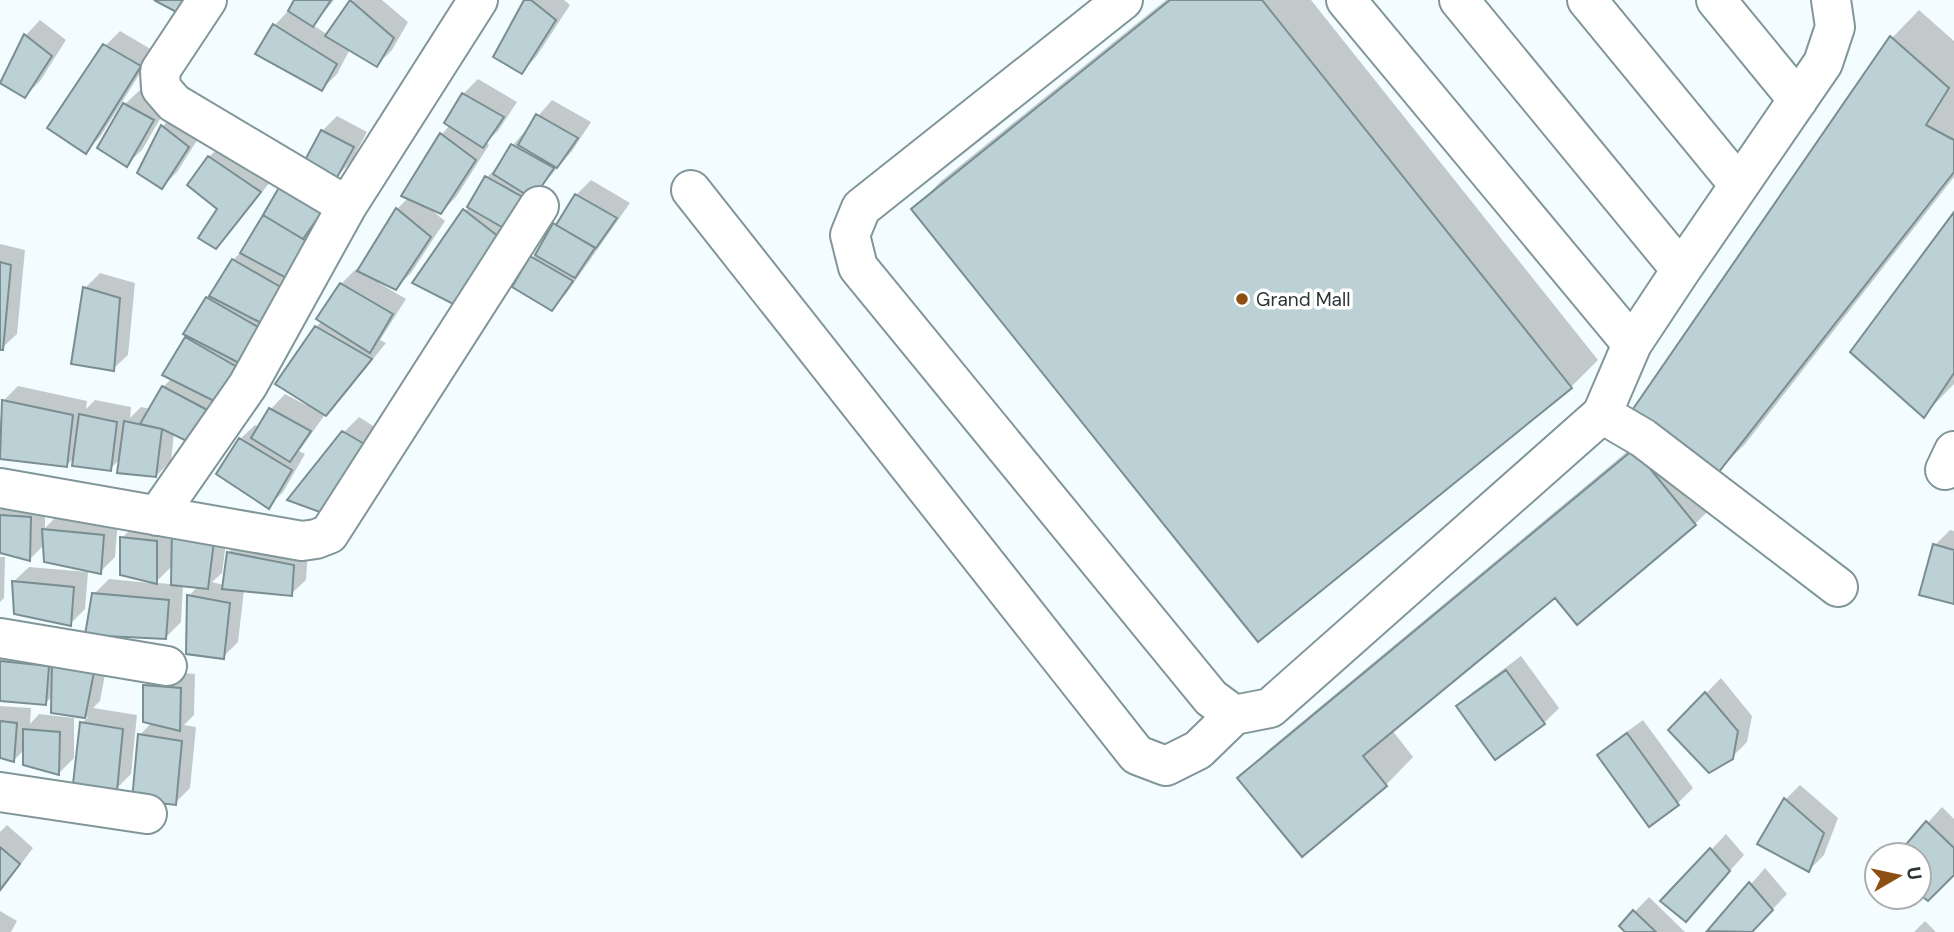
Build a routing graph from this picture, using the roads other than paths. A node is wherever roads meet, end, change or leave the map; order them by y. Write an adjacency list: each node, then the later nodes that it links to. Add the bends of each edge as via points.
1 (207, 0): 12 (street, via 160,71 161,88 174,103)
2 (478, 0): 12 (street)
3 (1123, 0): 22 (street, via 861,208 850,235 859,267 1211,698)
4 (1346, 0): 15 (street)
5 (1459, 0): 14 (street)
6 (1587, 0): 10 (street)
7 (1716, 0): 9 (street)
8 (1831, 0): 9 (street, via 1835,27 1824,63)
9 (1798, 100): 10 (street)
10 (1740, 185): 14 (street)
11 (691, 190): 22 (street, via 1137,755 1166,766 1198,750)
12 (347, 206): 18 (street, via 248,385)
13 (539, 206): 18 (street, via 329,534 302,541)
14 (1681, 270): 15 (street)
15 (1632, 344): 16 (street)
16 (1602, 414): 19 (street, via 1643,438); 22 (street, via 1270,708)
17 (0, 488): 18 (street)
18 (157, 516)
19 (1838, 587)
20 (0, 638): 21 (street)
21 (167, 666)
22 (1234, 715)
23 (0, 792): 24 (street)
24 (147, 814)

